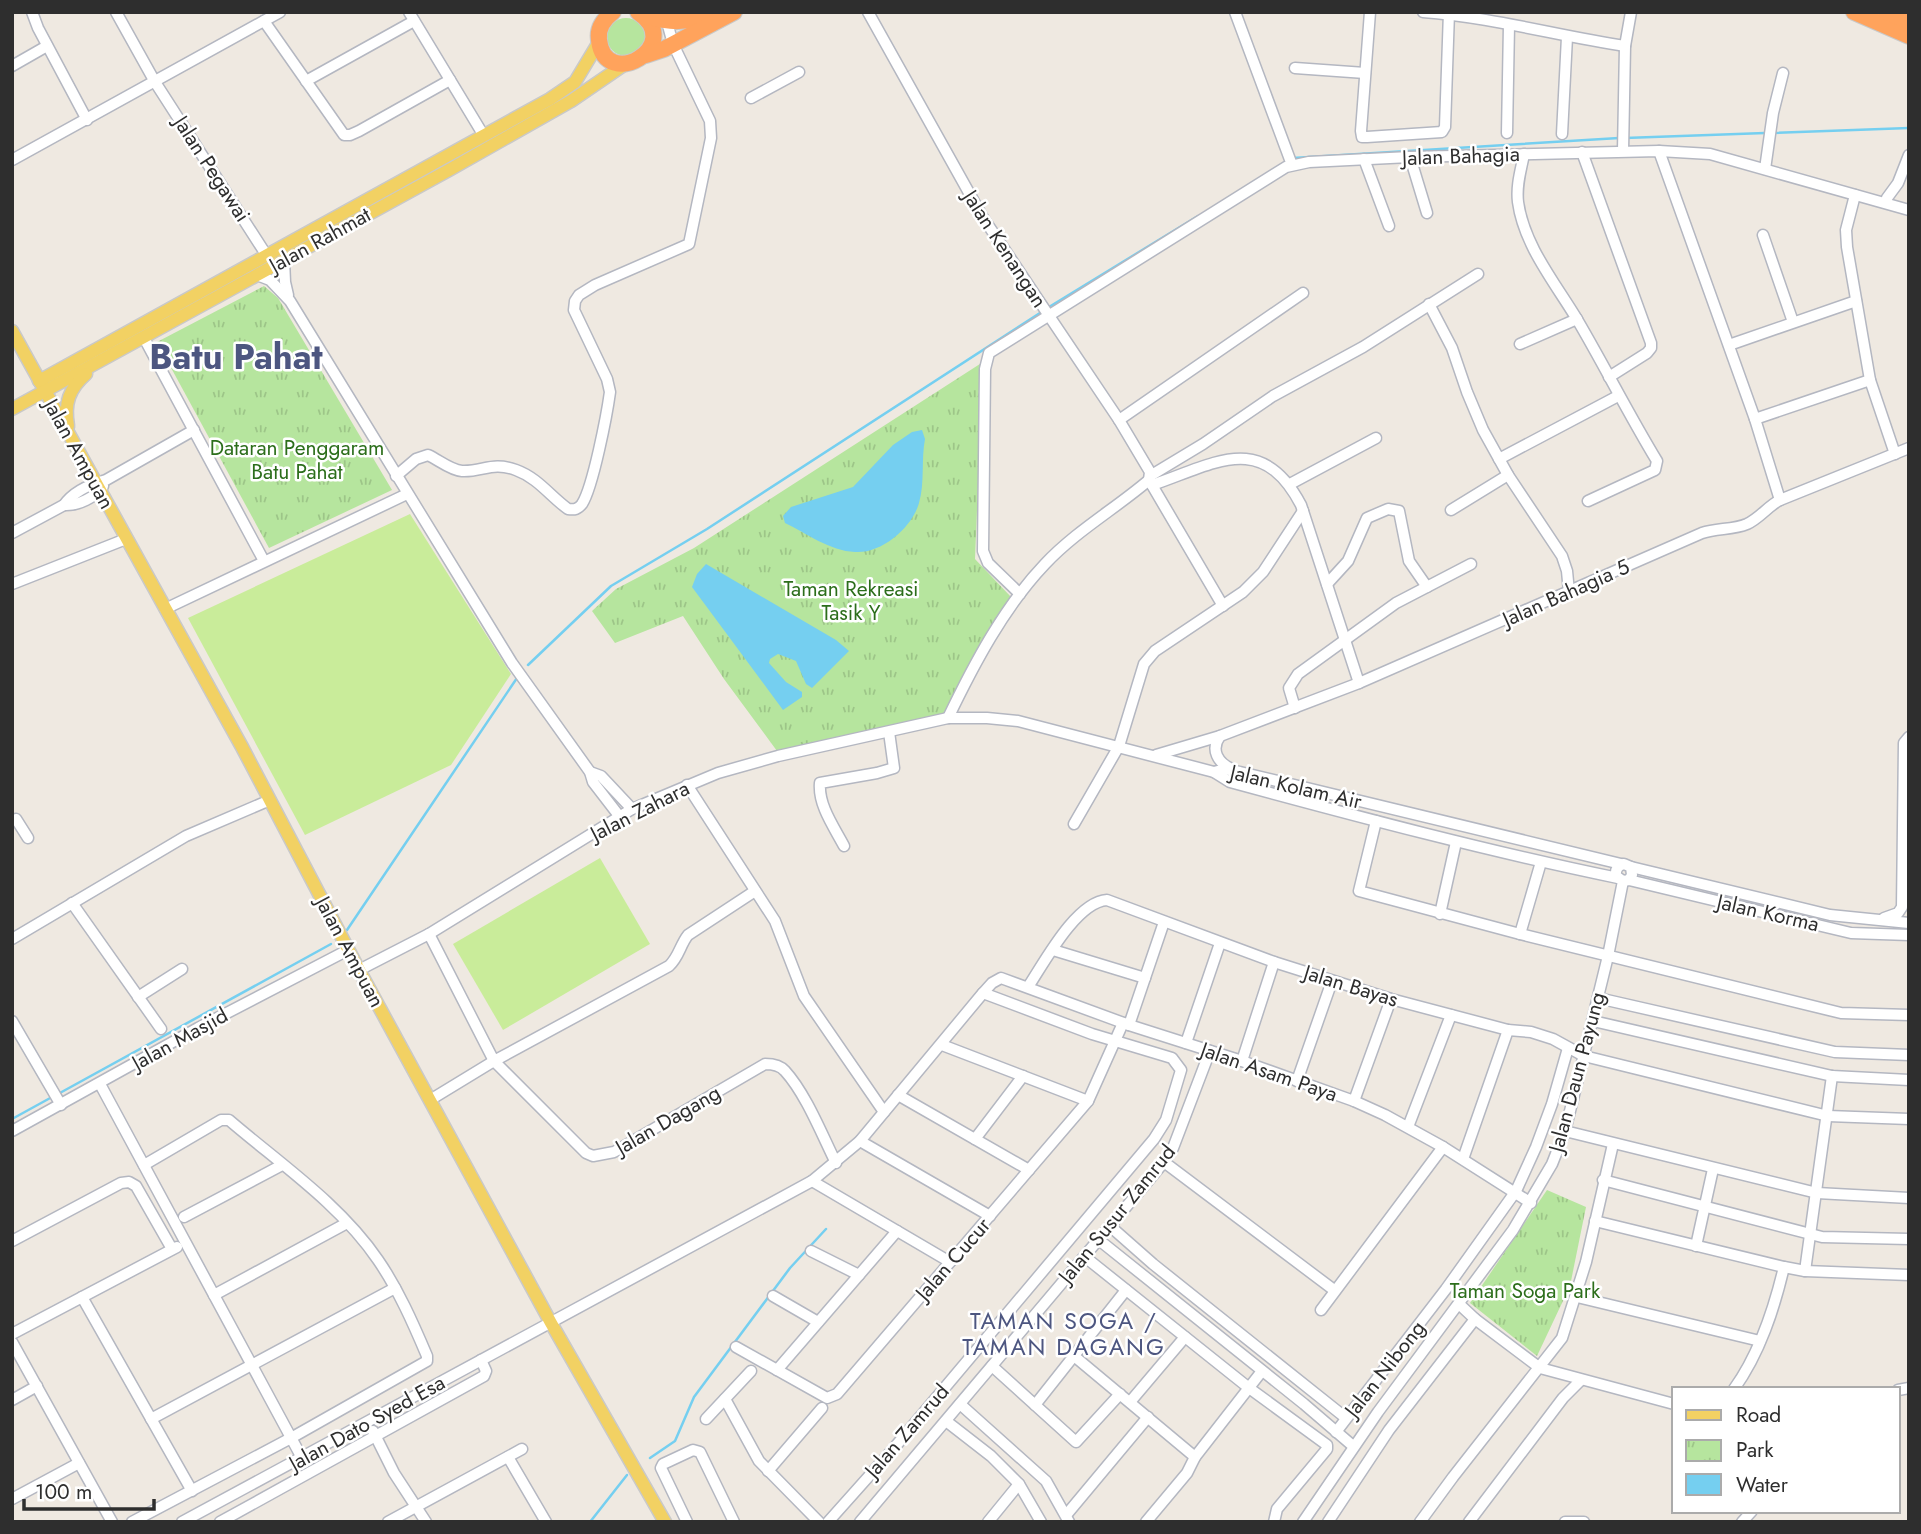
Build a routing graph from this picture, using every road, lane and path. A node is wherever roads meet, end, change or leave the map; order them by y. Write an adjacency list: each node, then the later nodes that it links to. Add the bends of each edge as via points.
1 (32, 12): 25 (street)
2 (116, 12): 36 (street, Jalan Pegawai)
3 (280, 12): 18 (street)
4 (613, 12): 21 (highway)
5 (712, 12): 19 (highway, via 685,22)
6 (734, 12): 24 (highway)
7 (868, 12): 66 (street, Jalan Kenangan, via 976,206)
8 (1235, 12): 48 (street)
9 (1370, 12): 32 (street)
10 (1423, 12): 14 (street)
11 (1631, 12): 26 (street)
12 (1854, 12): 22 (highway)
13 (1886, 12): 17 (highway)
14 (1449, 13): 20 (street); 32 (street, via 1442,132 1362,136)
15 (641, 14): 19 (highway); 27 (highway, via 652,31)
16 (411, 16): 34 (street); 35 (street)
17 (1909, 20)
18 (264, 21): 35 (street); 36 (street)
19 (667, 22): 24 (street)
20 (1509, 25): 23 (street); 39 (street)
21 (599, 27): 28 (highway, via 601,49 611,60); 41 (main road, Jalan Rahmat, via 582,72 568,89)
22 (1909, 36)
23 (1567, 37): 26 (street); 40 (street)
24 (673, 44): 27 (highway); 88 (street, via 710,121 711,138 689,244 595,285 575,301 574,310 610,392 581,506 568,509 530,477 498,465 466,472 428,456)
25 (47, 46): 29 (street); 38 (street)
26 (1625, 46): 42 (street)
27 (646, 55): 28 (highway)
28 (625, 64): 59 (main road, Jalan Rahmat, via 571,101)
29 (13, 65)
30 (1295, 68): 32 (street)
31 (799, 72): 37 (street)
32 (1365, 73)
33 (1783, 73): 51 (street)
34 (450, 80): 35 (street, via 350,135 341,132); 41 (street)
35 (306, 81)
36 (155, 82): 38 (street); 58 (street, Jalan Pegawai)
37 (751, 97)
38 (87, 120): 50 (street)
39 (1507, 133)
40 (1562, 134)
41 (484, 136): 58 (main road, Jalan Rahmat)
42 (1623, 147): 43 (street, Jalan Bahagia); 44 (street, Jalan Bahagia)
43 (1659, 151): 51 (street, Jalan Bahagia, via 1710,154); 72 (street)
44 (1582, 152): 45 (street, Jalan Bahagia); 74 (street, via 1651,343 1647,353)
45 (1524, 154): 47 (street, Jalan Bahagia); 67 (street, via 1518,185 1521,214 1545,268)
46 (1909, 155): 53 (street)
47 (1410, 157): 49 (street, Jalan Bahagia); 55 (street)
48 (1289, 159): 49 (street, Jalan Bahagia); 66 (street, Jalan Bahagia, via 1247,190)
49 (1364, 159): 56 (street)
50 (12, 160)
51 (1765, 169): 52 (street, Jalan Bahagia)
52 (1855, 195): 53 (street, Jalan Bahagia); 63 (street, via 1846,230)
53 (1886, 202): 54 (street, Jalan Bahagia)
54 (1909, 210)
55 (1427, 213)
56 (1390, 226)
57 (1763, 235): 68 (street)
58 (267, 256): 76 (main road, Jalan Rahmat)
59 (284, 260): 61 (main road, Jalan Rahmat); 64 (street)
60 (1478, 274): 65 (street)
61 (257, 275): 64 (street, via 270,280); 70 (main road, Jalan Rahmat)
62 (1303, 293): 79 (street)
63 (1856, 300): 68 (street); 75 (street)
64 (290, 301): 88 (street)
65 (1429, 303): 86 (street); 89 (street, via 1363,347 1273,396)
66 (1044, 311): 79 (street, Jalan Kenangan); 105 (street, Jalan Bahagia, via 989,353 985,364 983,551 988,563)
67 (1577, 318): 71 (street); 74 (street)
68 (1793, 322): 72 (street)
69 (12, 331): 76 (main road, Jalan Ampuan)
70 (144, 338): 73 (main road, Jalan Rahmat); 81 (street)
71 (1520, 344)
72 (1729, 345): 80 (street)
73 (105, 358): 76 (main road, Jalan Rahmat); 82 (main road, via 69,395 66,407)
74 (1609, 377): 77 (street)
75 (1870, 380): 80 (street); 85 (street)
76 (42, 386): 78 (main road, Jalan Rahmat); 82 (main road, Jalan Ampuan)
77 (1618, 396): 86 (street); 94 (street, via 1657,468)
78 (12, 410)
79 (1119, 419): 89 (street, Jalan Kenangan, via 1150,472)
80 (1755, 419): 93 (street)
81 (194, 430): 91 (street); 99 (street)
82 (71, 437): 91 (main road, Jalan Ampuan)
83 (1376, 438): 90 (street)
84 (1909, 449): 85 (street, Jalan Bahagia 5)
85 (1895, 454): 93 (street, Jalan Bahagia 5)
86 (1499, 458): 87 (street)
87 (1508, 475): 95 (street); 104 (street, via 1562,556)
88 (396, 476): 92 (street)
89 (1150, 480): 90 (street, via 1231,458 1252,458); 105 (street, via 1081,531 1045,563); 106 (street, Jalan Kenangan)
90 (1290, 484): 96 (street)
91 (100, 485): 97 (street, via 74,506 64,505); 98 (main road, Jalan Ampuan)
92 (407, 494): 99 (street); 119 (street, via 512,663)
93 (1780, 500): 104 (street, Jalan Bahagia 5, via 1746,524 1702,533)
94 (1588, 501)
95 (1451, 510)
96 (1303, 511): 102 (street); 106 (street, via 1263,572)
97 (12, 533)
98 (126, 539): 101 (street); 107 (main road, Jalan Ampuan)
99 (264, 561): 107 (street)
100 (1471, 565): 103 (street)
101 (12, 584)
102 (1327, 584): 103 (street, via 1348,561 1367,518 1388,509 1398,511 1409,561); 108 (street)
103 (1427, 587): 108 (street)
104 (1569, 592): 109 (street, Jalan Bahagia 5)
105 (1020, 594): 111 (street)
106 (1223, 606): 116 (street, via 1144,664)
107 (165, 608): 123 (main road, Jalan Ampuan)
108 (1345, 639): 109 (street); 110 (street, via 1292,681 1289,688)
109 (1359, 683): 110 (street, Jalan Bahagia 5)
110 (1295, 708): 113 (street, Jalan Bahagia 5)
111 (948, 718): 112 (street, Jalan Zahara); 116 (street, Jalan Zahara, via 1018,721)
112 (889, 732): 122 (street, Jalan Zahara, via 778,756); 133 (street, via 894,768 820,783 826,812)
113 (1220, 736): 115 (street, Jalan Bahagia 5); 121 (street, via 1215,743 1218,759)
114 (1909, 737): 130 (street, via 1904,743)
115 (1199, 743): 117 (street, Jalan Bahagia 5); 118 (street, via 1192,753)
116 (1119, 746): 117 (street, Jalan Zahara); 129 (street)
117 (1153, 756): 118 (street, Jalan Zahara)
118 (1194, 767): 120 (street, Jalan Zahara)
119 (590, 772): 125 (street, via 601,776); 126 (street)
120 (1214, 772): 121 (street, Jalan Kolam Air); 127 (street, Jalan Kolam Air, via 1230,782)
121 (1240, 772): 136 (street, Jalan Kolam Air)
122 (687, 785): 125 (street, Jalan Zahara); 138 (street)
123 (270, 800): 139 (street, via 186,836); 149 (main road, Jalan Ampuan)
124 (12, 807): 128 (street, via 17,815)
125 (632, 809): 126 (street, Jalan Zahara)
126 (620, 817): 144 (street, Jalan Zahara)
127 (1376, 821): 132 (street, Jalan Kolam Air); 140 (street, via 1359,891)
128 (14, 822): 131 (street)
129 (1074, 824)
130 (1907, 824): 134 (street)
131 (28, 838)
132 (1456, 842): 135 (street, Jalan Kolam Air); 140 (street)
133 (844, 846)
134 (1906, 846): 141 (street, via 1902,907 1898,913)
135 (1541, 863): 137 (street, Jalan Kolam Air); 145 (street)
136 (1626, 866): 137 (street, Jalan Daun Payung, via 1616,870); 141 (street, Jalan Korma, via 1830,915)
137 (1623, 880): 146 (street, Jalan Korma, via 1851,933); 151 (street, Jalan Daun Payung)
138 (755, 891): 178 (street, via 688,935 669,966); 190 (street, via 775,921 804,996)
139 (72, 902): 147 (street); 159 (street)
140 (1440, 914): 145 (street)
141 (1878, 919): 143 (street, Jalan Korma)
142 (1164, 922): 148 (street, Jalan Bayas); 150 (street, Jalan Bayas, via 1100,901 1066,931); 155 (street, Jalan Cucur)
143 (1909, 923)
144 (429, 933): 154 (street, Jalan Zahara); 178 (street, Jalan Dagang)
145 (1520, 934): 151 (street)
146 (1909, 934)
147 (12, 939)
148 (1220, 943): 152 (street, Jalan Bayas); 172 (street)
149 (348, 950): 154 (main road, Jalan Ampuan); 184 (street, Jalan Masjid)
150 (1053, 950): 155 (street); 157 (street)
151 (1608, 956): 160 (street, Jalan Daun Payung); 164 (street, via 1841,1013)
152 (1274, 962): 156 (street, Jalan Bayas); 179 (street)
153 (182, 969): 159 (street)
154 (359, 970): 187 (main road, Jalan Ampuan)
155 (1145, 978): 167 (street, Jalan Cucur)
156 (1332, 981): 161 (street, Jalan Bayas); 183 (street)
157 (1028, 987): 158 (street, Jalan Asam Paya, via 1001,978); 162 (street, Jalan Asam Paya)
158 (983, 993): 170 (street); 173 (street)
159 (138, 997): 168 (street)
160 (1598, 998): 166 (street, Jalan Daun Payung); 176 (street, via 1835,1052)
161 (1391, 999): 163 (street, Jalan Bayas); 189 (street)
162 (1101, 1015): 167 (street, Jalan Asam Paya); 170 (street)
163 (1451, 1015): 169 (street, Jalan Bayas); 193 (street)
164 (1909, 1015)
165 (12, 1021): 186 (street)
166 (1593, 1021): 177 (street, Jalan Daun Payung); 181 (street)
167 (1126, 1024): 171 (street, Jalan Cucur); 172 (street, Jalan Asam Paya)
168 (161, 1030)
169 (1508, 1030): 174 (street, Jalan Bayas, via 1531,1032); 200 (street)
170 (1092, 1034): 171 (street)
171 (1115, 1041): 188 (street, Jalan Cucur); 235 (street, Jalan Zamrud, via 1172,1058 1181,1070 1161,1131)
172 (1186, 1044): 175 (street, Jalan Asam Paya)
173 (942, 1045): 180 (street); 185 (street)
174 (1568, 1048): 177 (street, Jalan Bayas); 209 (street, Jalan Nibong, via 1552,1104)
175 (1210, 1051): 179 (street, Jalan Asam Paya); 201 (street, Jalan Susur Zamrud)
176 (1909, 1055)
177 (1584, 1056): 191 (street, Jalan Bayas); 195 (street, Jalan Daun Payung)
178 (494, 1061): 187 (street); 202 (street, Jalan Dagang, via 580,1149 593,1156 614,1152 765,1064 777,1065 800,1093)
179 (1242, 1061): 183 (street, Jalan Asam Paya)
180 (1023, 1076): 188 (street); 196 (street)
181 (1832, 1076): 182 (street); 191 (street)
182 (1909, 1080)
183 (1297, 1081): 189 (street, Jalan Asam Paya)
184 (100, 1084): 186 (street, Jalan Masjid); 203 (street)
185 (898, 1095): 190 (street); 196 (street)
186 (56, 1097): 194 (street, Jalan Masjid)
187 (430, 1100): 247 (main road, Jalan Ampuan)
188 (1088, 1101): 206 (street, Jalan Cucur)
189 (1354, 1101): 193 (street, Jalan Asam Paya)
190 (884, 1112): 197 (street)
191 (1828, 1116): 192 (street, Jalan Bayas); 210 (street)
192 (1909, 1119)
193 (1408, 1127): 199 (street, Jalan Asam Paya)
194 (12, 1131)
195 (1564, 1131): 198 (street); 212 (street, Jalan Daun Payung)
196 (975, 1139): 206 (street)
197 (860, 1141): 202 (street); 214 (street)
198 (1613, 1144): 205 (street); 207 (street)
199 (1443, 1147): 200 (street, Jalan Asam Paya); 237 (street)
200 (1463, 1159): 209 (street, Jalan Asam Paya)
201 (1164, 1162): 218 (street, Jalan Susur Zamrud); 237 (street)
202 (836, 1163): 208 (street)
203 (144, 1165): 204 (street, via 226,1119); 224 (street)
204 (282, 1165): 215 (street); 217 (street)
205 (1713, 1169): 210 (street); 213 (street)
206 (1029, 1170): 214 (street, Jalan Cucur)
207 (1604, 1180): 213 (street); 216 (street)
208 (812, 1181): 219 (street); 247 (street)
209 (1516, 1191): 212 (street, Jalan Asam Paya); 274 (street, Jalan Nibong)
210 (1817, 1193): 211 (street); 220 (street)
211 (1909, 1198)
212 (1531, 1203): 243 (street, Jalan Daun Payung)
213 (1704, 1208): 220 (street); 225 (street)
214 (990, 1216): 229 (street, Jalan Cucur)
215 (184, 1217)
216 (1595, 1221): 225 (street); 241 (street)
217 (347, 1223): 234 (street, via 378,1259); 238 (street)
218 (1111, 1227): 221 (street, Jalan Susur Zamrud); 274 (street)
219 (897, 1231): 229 (street); 232 (street)
220 (1811, 1234): 222 (street); 231 (street)
221 (1099, 1240): 228 (street, Jalan Susur Zamrud); 260 (street)
222 (1909, 1240)
223 (12, 1241): 226 (street, via 128,1182 136,1186)
224 (185, 1242): 226 (street); 238 (street)
225 (1696, 1246): 230 (street)
226 (172, 1250): 240 (street)
227 (811, 1251): 232 (street)
228 (1085, 1257): 236 (street); 242 (street, Jalan Susur Zamrud)
229 (950, 1262): 258 (street, Jalan Cucur, via 836,1394 827,1398)
230 (1784, 1267): 231 (street); 250 (street)
231 (1805, 1271): 233 (street)
232 (859, 1275): 246 (street)
233 (1909, 1275)
234 (395, 1288): 255 (street); 281 (street, via 427,1361)
235 (1027, 1290): 242 (street); 283 (street, Jalan Zamrud)
236 (1126, 1290): 249 (street); 253 (street)
237 (1334, 1290): 244 (street)
238 (214, 1295): 255 (street)
239 (773, 1296): 246 (street)
240 (82, 1297): 248 (street); 275 (street)
241 (1577, 1297): 250 (street); 257 (street, via 1562,1338)
242 (1044, 1303): 256 (street, Jalan Susur Zamrud)
243 (1459, 1304): 245 (street); 282 (street, Jalan Daun Payung)
244 (1321, 1310)
245 (1475, 1319): 257 (street); 314 (street, via 1389,1430)
246 (818, 1322): 258 (street)
247 (551, 1323): 254 (street, Jalan Dato Syed Esa); 304 (main road, Jalan Ampuan)
248 (12, 1334)
249 (1185, 1337): 264 (street); 268 (street)
250 (1760, 1341): 263 (street)
251 (12, 1342): 262 (street)
252 (736, 1347): 258 (street, Jalan Cucur)
253 (1074, 1356): 265 (street); 271 (street)
254 (481, 1360): 278 (street, Jalan Dato Syed Esa); 280 (street, via 484,1376)
255 (251, 1364): 275 (street); 281 (street)
256 (992, 1366): 270 (street, Jalan Susur Zamrud); 271 (street)
257 (1540, 1368): 261 (street); 315 (street)
258 (777, 1370)
259 (751, 1371): 267 (street)
260 (1262, 1371): 264 (street); 279 (street)
261 (1581, 1380): 269 (street); 316 (street)
262 (37, 1386): 266 (street); 288 (street)
263 (1735, 1387)
264 (1248, 1388): 286 (street); 312 (street, via 1327,1445 1277,1509)
265 (1120, 1394): 268 (street); 271 (street, via 1076,1442)
266 (12, 1399)
267 (725, 1399): 276 (street); 290 (street)
268 (1130, 1402): 273 (street)
269 (1672, 1403)
270 (960, 1404): 277 (street, Jalan Susur Zamrud); 295 (street, via 1034,1468)
271 (1035, 1405)
272 (822, 1408): 290 (street)
273 (1148, 1417): 286 (street); 295 (street)
274 (1346, 1418): 279 (street, Jalan Nibong)
275 (151, 1419): 292 (street)
276 (706, 1419)
277 (946, 1421): 289 (street, Jalan Susur Zamrud); 291 (street)
278 (369, 1422): 280 (street); 287 (street, Jalan Dato Syed Esa)
279 (1336, 1432): 282 (street)
280 (376, 1437): 294 (street); 300 (street)
281 (291, 1438): 287 (street); 292 (street)
282 (1353, 1446): 313 (street, Jalan Daun Payung)
283 (894, 1448): 289 (street); 308 (street, Jalan Zamrud)
284 (523, 1449): 285 (street)
285 (508, 1457): 294 (street); 303 (street)
286 (1195, 1457): 311 (street)
287 (302, 1458): 299 (street, Jalan Dato Syed Esa)
288 (79, 1463): 293 (street); 297 (street)
289 (911, 1463): 309 (street, Jalan Susur Zamrud)
290 (768, 1471): 307 (street)
291 (1020, 1484): 296 (street); 310 (street)
292 (192, 1491): 298 (street)
293 (12, 1499)
294 (415, 1507): 301 (street); 302 (street)
295 (1068, 1518)
296 (989, 1521)
297 (112, 1522)
298 (132, 1522)
299 (182, 1522)
300 (220, 1522)
301 (388, 1522)
302 (426, 1522)
303 (546, 1522)
304 (665, 1522)
305 (687, 1522): 306 (street, via 661,1468 697,1450)
306 (734, 1522)
307 (819, 1522)
308 (828, 1522)
309 (860, 1522)
310 (1041, 1522)
311 (1146, 1522)
312 (1274, 1522)
313 (1303, 1522)
314 (1328, 1522)
315 (1420, 1522)
316 (1469, 1522)
317 (1565, 1522): 318 (street)
318 (1584, 1522)

